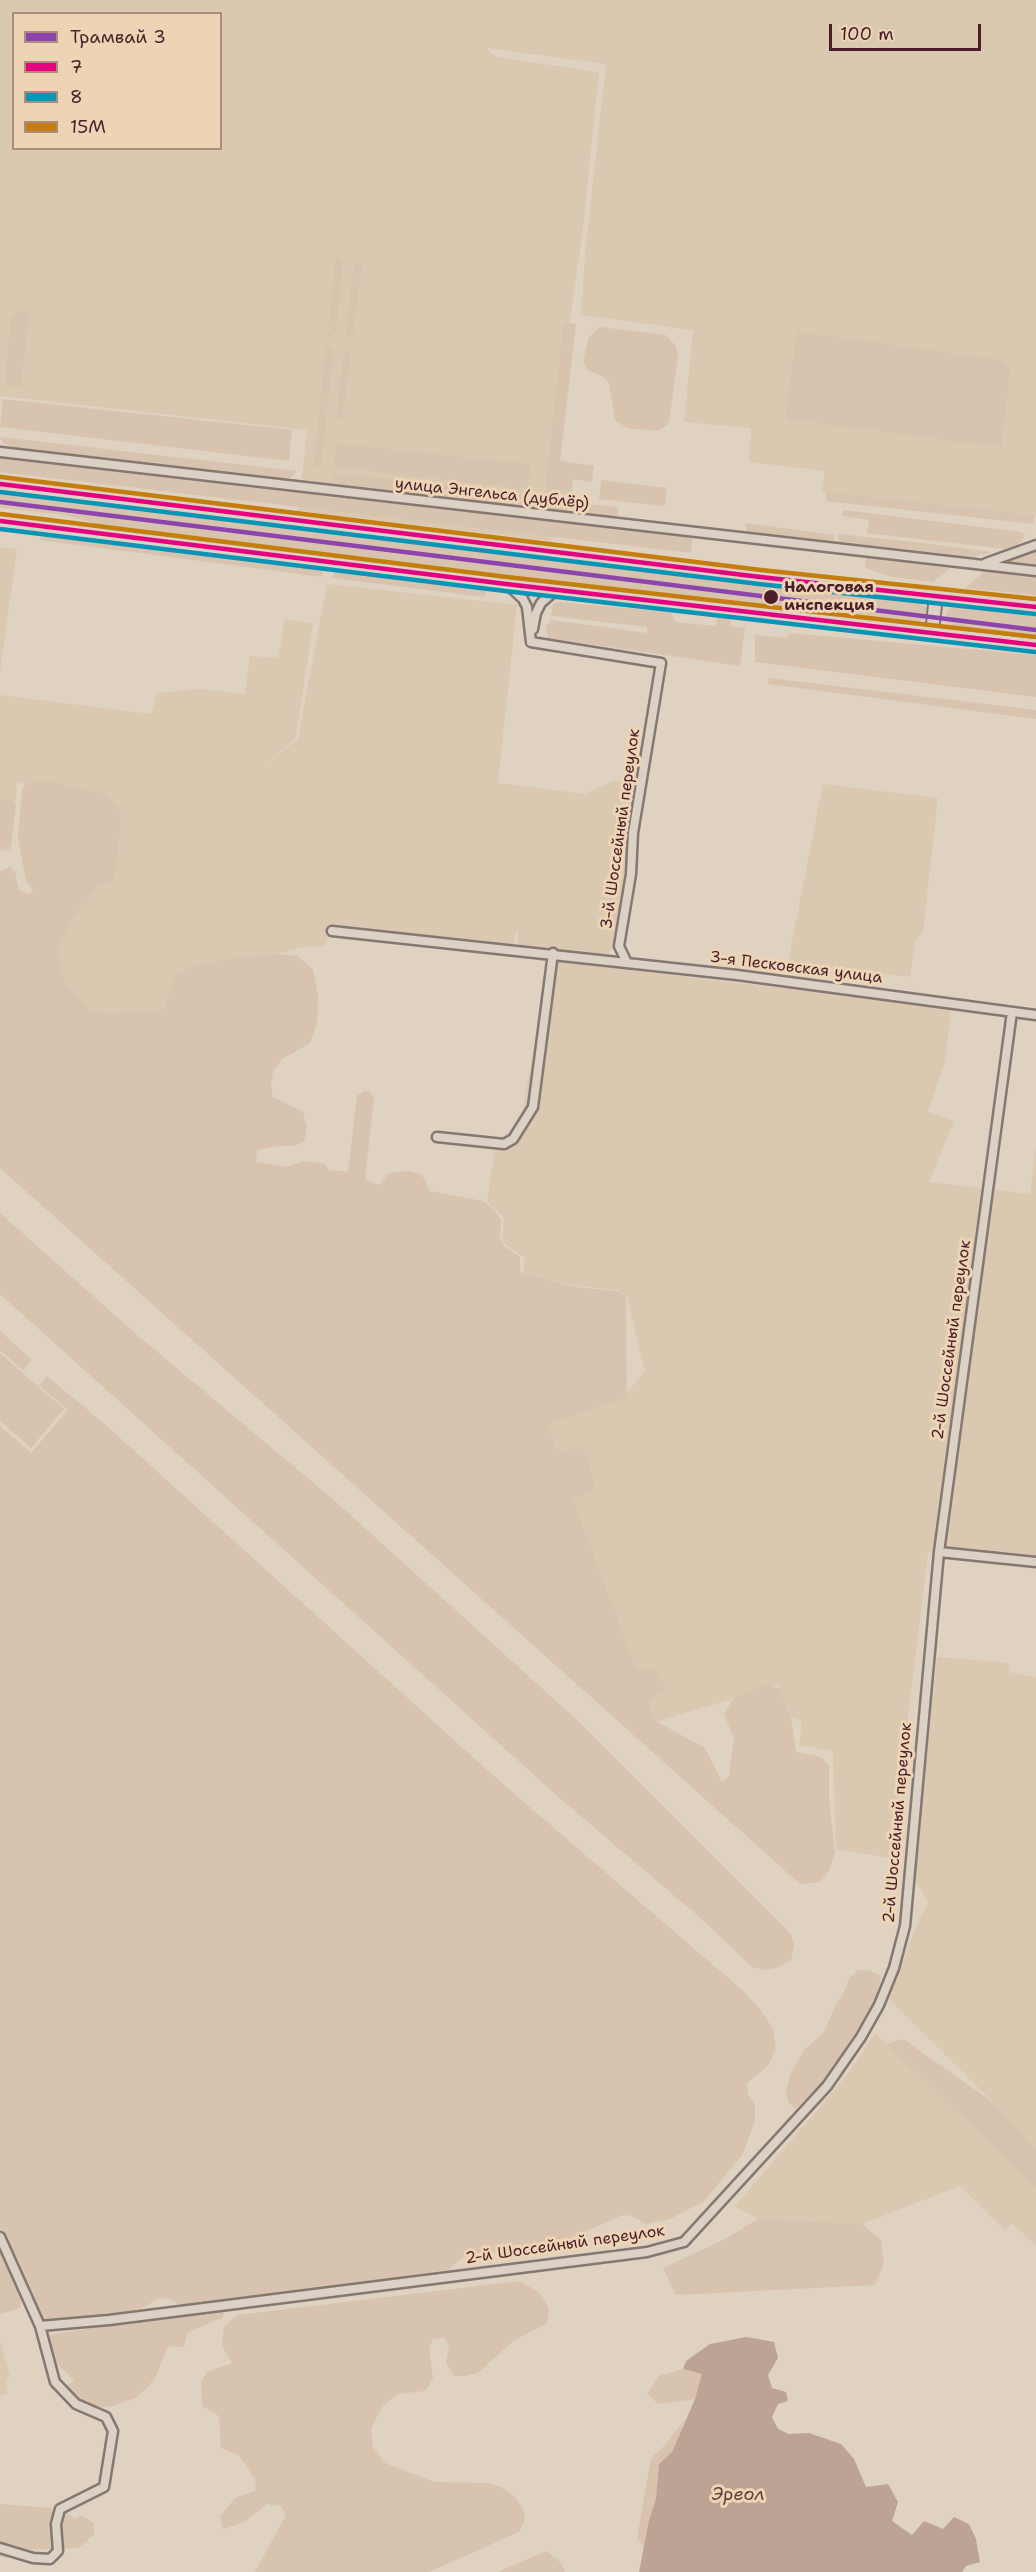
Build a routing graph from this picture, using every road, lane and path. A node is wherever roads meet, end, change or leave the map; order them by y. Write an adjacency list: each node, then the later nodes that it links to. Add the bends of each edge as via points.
1 (0, 452): 5 (street, улица Энгельса (дублёр))
2 (0, 484): 9 (main road)
3 (0, 521): 7 (main road)
4 (1036, 545): 5 (street)
5 (981, 564): 6 (street, улица Энгельса (дублёр))
6 (1036, 571)
7 (507, 584): 8 (main road); 12 (street, via 523,599)
8 (557, 589): 11 (main road); 12 (street, via 536,613)
9 (936, 596): 10 (main road); 11 (main road)
10 (1036, 607)
11 (932, 632): 13 (main road)
12 (531, 642): 16 (street, 3-й Шоссейный переулок, via 661,663 619,946)
13 (1036, 645)
14 (333, 931): 15 (street, 3-я Песковская улица)
15 (553, 953): 16 (street, 3-я Песковская улица); 19 (street, via 533,1107 513,1139 504,1144)
16 (627, 963): 17 (street, 3-я Песковская улица)
17 (1012, 1012): 18 (street, 3-я Песковская улица); 20 (street, 2-й Шоссейный переулок)
18 (1036, 1015)
19 (437, 1137)
20 (939, 1552): 21 (street); 23 (street, 2-й Шоссейный переулок, via 905,1926 894,1968 861,2037 827,2086 684,2242 635,2253)
21 (1036, 1562)
22 (0, 2237): 23 (street)
23 (40, 2326): 24 (street, via 55,2382 76,2404 106,2417 113,2431 104,2487 60,2509 56,2524 58,2551 50,2559)
24 (0, 2548)

